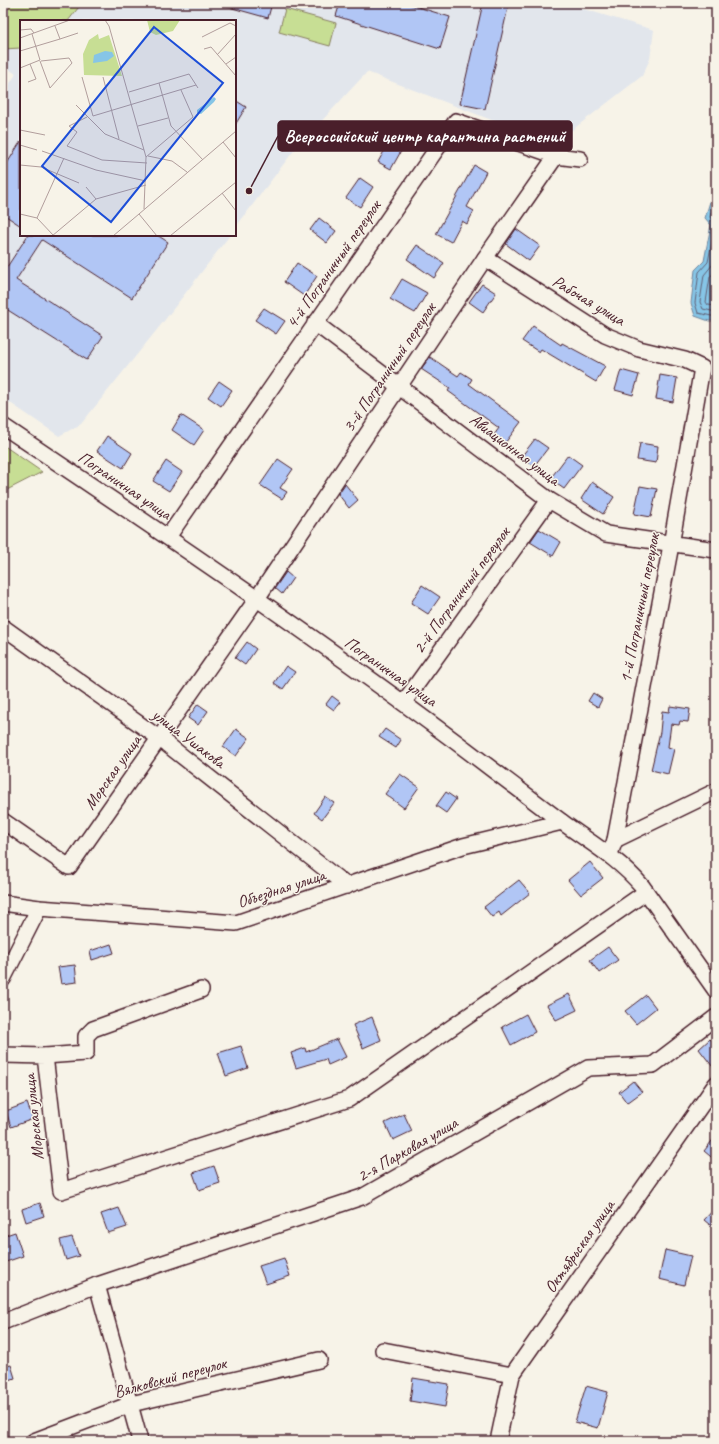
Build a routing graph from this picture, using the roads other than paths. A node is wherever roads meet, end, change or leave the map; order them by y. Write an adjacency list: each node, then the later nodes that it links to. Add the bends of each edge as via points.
1 (556, 156): 2 (street, 4-й Пограничный переулок); 3 (street, 3-й Пограничный переулок); 4 (street, 4-й Пограничный переулок, via 456,121)
2 (580, 160)
3 (485, 258): 5 (street, Рабочая улица, via 605,335 639,349 685,360); 6 (street, 3-й Пограничный переулок)
4 (315, 323): 6 (street, Авиационная улица); 9 (street, 4-й Пограничный переулок)
5 (702, 368): 10 (street, 1-й Пограничный переулок)
6 (400, 385): 8 (street, Авиационная улица); 12 (street, 3-й Пограничный переулок)
7 (3, 426): 9 (street, Пограничная улица)
8 (549, 500): 10 (street, Авиационная улица, via 606,534); 14 (street, 2-й Пограничный переулок)
9 (168, 537): 12 (street, Пограничная улица)
10 (671, 545): 11 (street, Авиационная улица); 19 (street, 1-й Пограничный переулок)
11 (716, 550)
12 (256, 600): 14 (street, Пограничная улица); 15 (street, Морская улица)
13 (3, 627): 15 (street, улица Ушакова)
14 (404, 702): 18 (street, Пограничная улица)
15 (159, 738): 17 (street, Морская улица, via 69,868); 21 (street, улица Ушакова)
16 (716, 791): 19 (street)
17 (3, 821)
18 (562, 822): 20 (street, Пограничная улица); 21 (street, Объездная улица, via 463,846)
19 (615, 840): 20 (street, 1-й Пограничный переулок)
20 (610, 854): 22 (street, Пограничная улица, via 630,872)
21 (347, 886): 24 (street, Объездная улица, via 236,923)
22 (646, 892): 27 (street, Пограничная улица); 30 (street, Морская улица, via 349,1099 60,1191)
23 (3, 903): 24 (street, Объездная улица)
24 (39, 908): 25 (street)
25 (3, 979)
26 (201, 990): 30 (street, via 93,1029 86,1036 86,1053)
27 (716, 991)
28 (716, 1017): 32 (street, 2-я Парковая улица, via 652,1065 588,1068 362,1197)
29 (3, 1055): 30 (street, Морская улица)
30 (45, 1056)
31 (716, 1084): 36 (street, Октябрьская улица)
32 (97, 1285): 33 (street, 2-я Парковая улица); 37 (street)
33 (3, 1322)
34 (383, 1350): 36 (street)
35 (319, 1360): 37 (street, Вялковский переулок)
36 (512, 1375): 40 (street, Октябрьская улица)
37 (131, 1404): 38 (street, Вялковский переулок); 39 (street)
38 (34, 1441)
39 (140, 1441)
40 (498, 1441)

